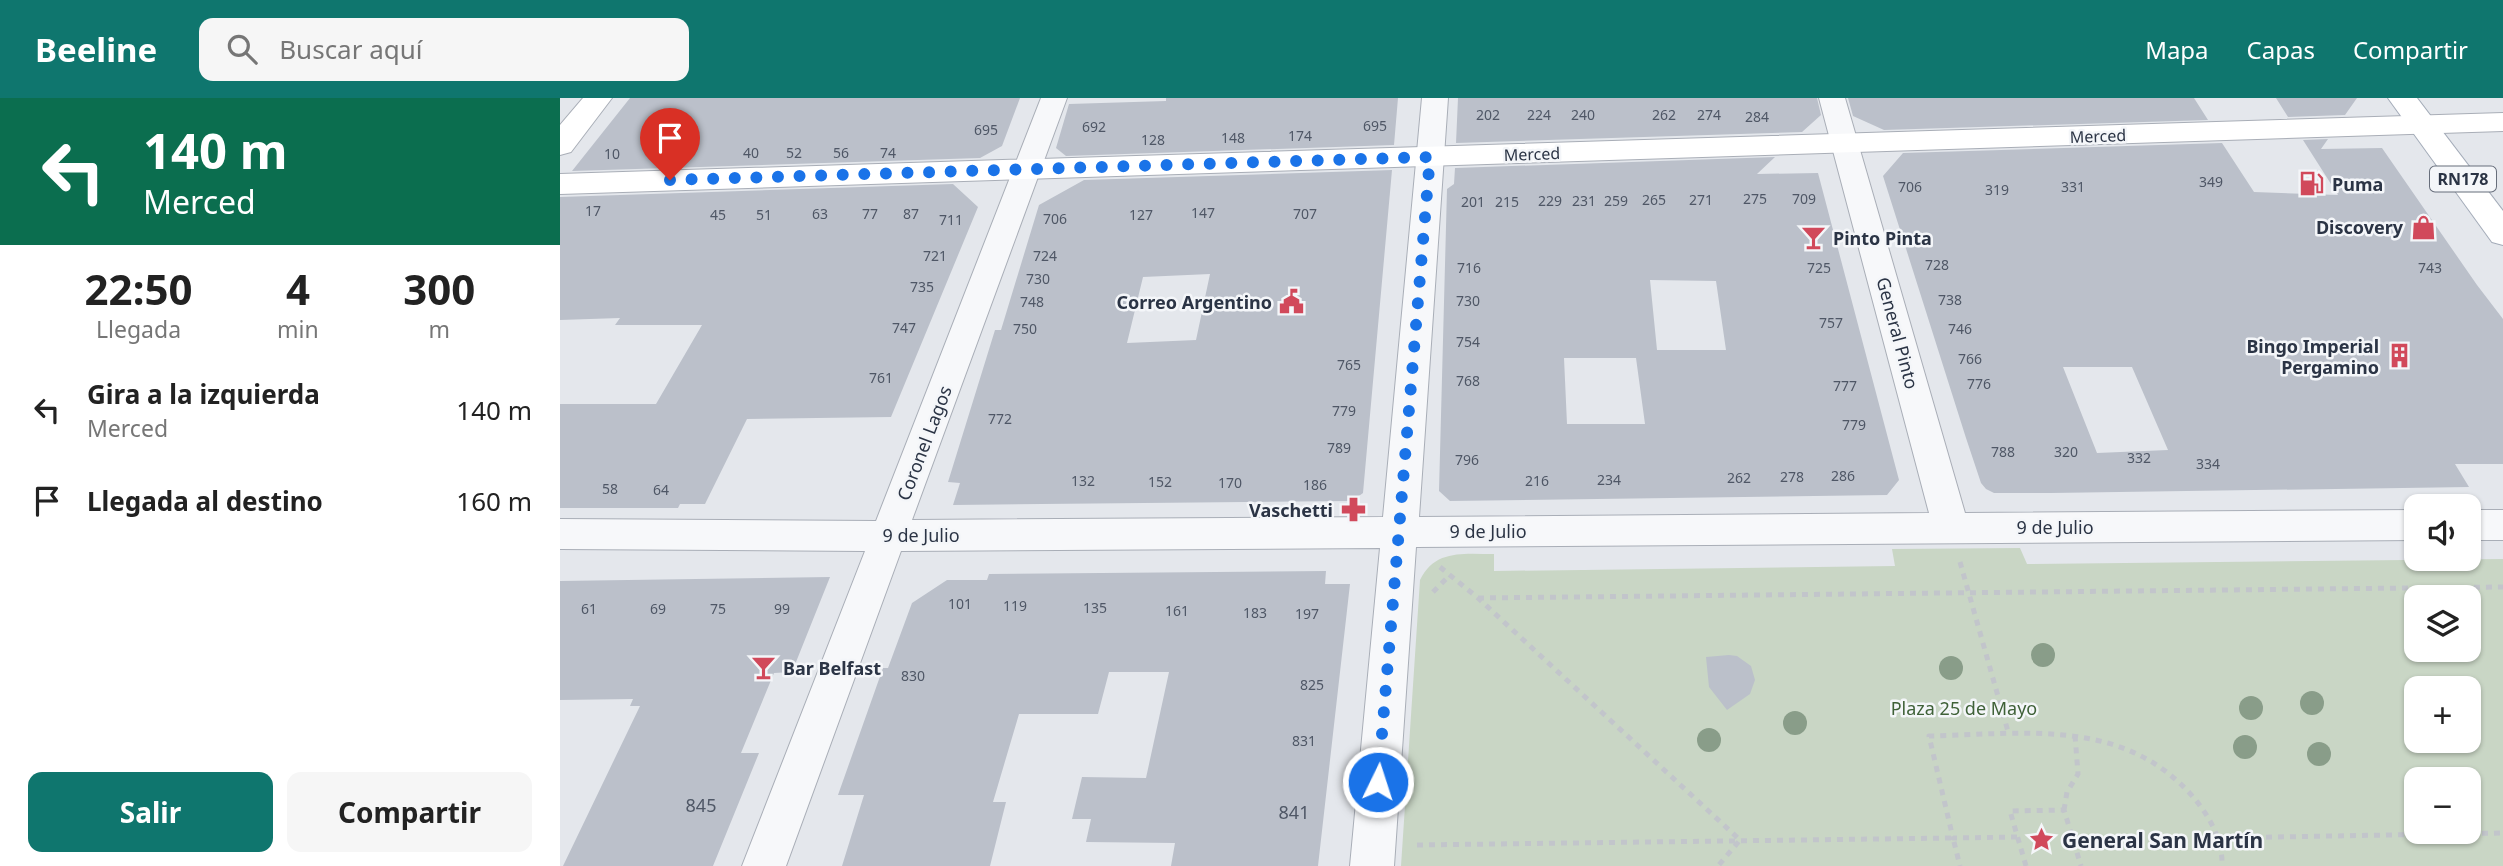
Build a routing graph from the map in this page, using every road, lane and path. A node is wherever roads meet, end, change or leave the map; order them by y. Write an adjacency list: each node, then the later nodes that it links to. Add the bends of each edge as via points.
1 (568, 98): 7 (street)
2 (598, 98): 10 (street)
3 (1054, 98): 13 (street, Coronel Lagos)
4 (1435, 98): 12 (street)
5 (1832, 98): 11 (street, General Pinto)
6 (2402, 98): 9 (street, RN178)
7 (560, 108)
8 (2503, 122): 9 (street, Merced)
9 (2423, 125): 11 (street, Merced); 15 (street, RN178)
10 (560, 145)
11 (1847, 145): 12 (street, Merced); 19 (street, General Pinto)
12 (1430, 157): 13 (street, Merced); 20 (street)
13 (1028, 169): 14 (street, Merced); 22 (street, Coronel Lagos)
14 (560, 184)
15 (2503, 234)
16 (2481, 525): 17 (street)
17 (2503, 525)
18 (2404, 526): 19 (street, 9 de Julio)
19 (1951, 527): 20 (street, 9 de Julio); 24 (path)
20 (1398, 532): 22 (street, 9 de Julio); 25 (path); 36 (street)
21 (560, 534): 22 (street, 9 de Julio)
22 (889, 536): 35 (street, Coronel Lagos)
23 (2503, 587): 24 (path)
24 (1969, 593): 25 (path); 27 (path)
25 (1478, 598): 33 (path)
26 (2075, 735): 27 (path); 28 (path, via 2078,774 2067,792); 32 (path, via 2153,758 2191,791)
27 (2009, 736): 31 (path, via 1929,736)
28 (2064, 810): 30 (path, via 2011,811); 40 (path)
29 (2503, 833): 32 (path)
30 (2017, 837): 31 (path); 39 (path)
31 (1953, 838): 33 (path); 38 (path)
32 (2218, 838): 41 (path)
33 (1740, 840): 34 (path); 37 (path)
34 (1417, 845)
35 (764, 866)
36 (1372, 866)
37 (1718, 866)
38 (1959, 866)
39 (2025, 866)
40 (2081, 866)
41 (2222, 866)

